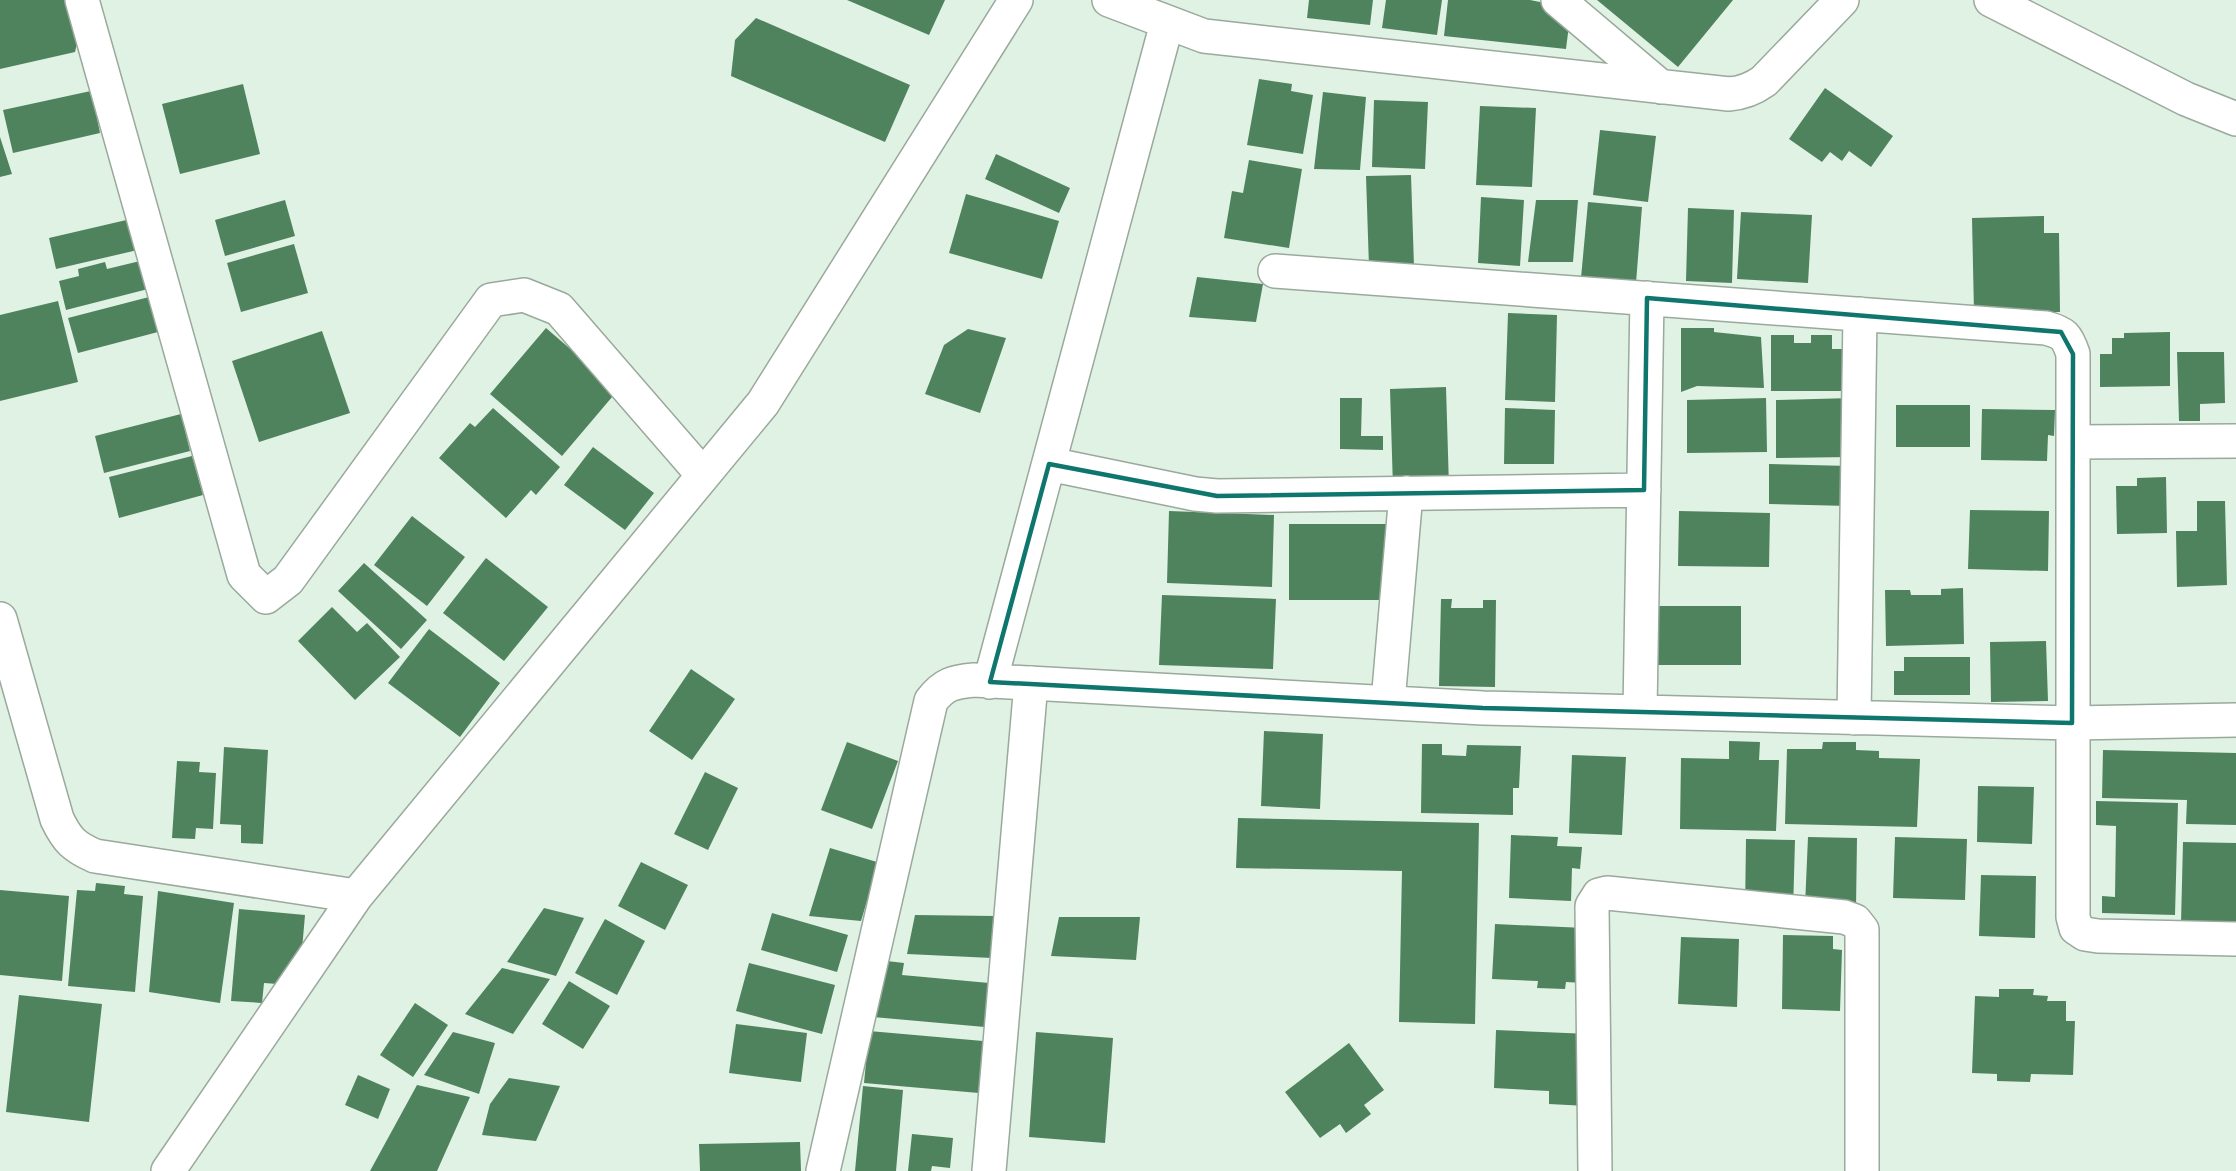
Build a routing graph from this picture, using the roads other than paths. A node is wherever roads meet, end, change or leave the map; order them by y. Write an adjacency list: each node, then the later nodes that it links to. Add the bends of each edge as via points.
1 (81, 0): 16 (street, via 244,575 266,597 288,580 491,300 524,295 559,309)
2 (1016, 0): 16 (street, via 763,403)
3 (1109, 0): 7 (street)
4 (1558, 0): 8 (street)
5 (1842, 0): 8 (street, via 1754,89 1729,94)
6 (1991, 0): 9 (street, via 2186,99)
7 (1167, 23): 8 (street, via 1225,39); 15 (street)
8 (1661, 87)
9 (2236, 119)
10 (1275, 271): 11 (street)
11 (1647, 298): 12 (street); 17 (street)
12 (1860, 314): 14 (street, via 2061,332 2073,354); 24 (street)
13 (2236, 441): 14 (street)
14 (2073, 442): 26 (street)
15 (1049, 464): 18 (street, via 1217,496); 20 (street)
16 (703, 475): 27 (street)
17 (1644, 490): 18 (street); 23 (street)
18 (1406, 493): 22 (street)
19 (0, 619): 27 (street, via 57,819 65,837 80,849 95,856)
20 (990, 681): 21 (street); 30 (street, via 956,682 941,688 931,701)
21 (1031, 683): 22 (street); 31 (street)
22 (1388, 702): 23 (street)
23 (1640, 711): 24 (street)
24 (1854, 718): 26 (street)
25 (2236, 720): 26 (street)
26 (2072, 723): 28 (street, via 2076,928 2097,936)
27 (356, 896): 29 (street)
28 (2236, 939)
29 (168, 1171)
30 (823, 1171)
31 (989, 1171)
32 (1595, 1171): 33 (street, via 1592,906 1599,895 1607,893 1855,921 1862,930)
33 (1862, 1171)

